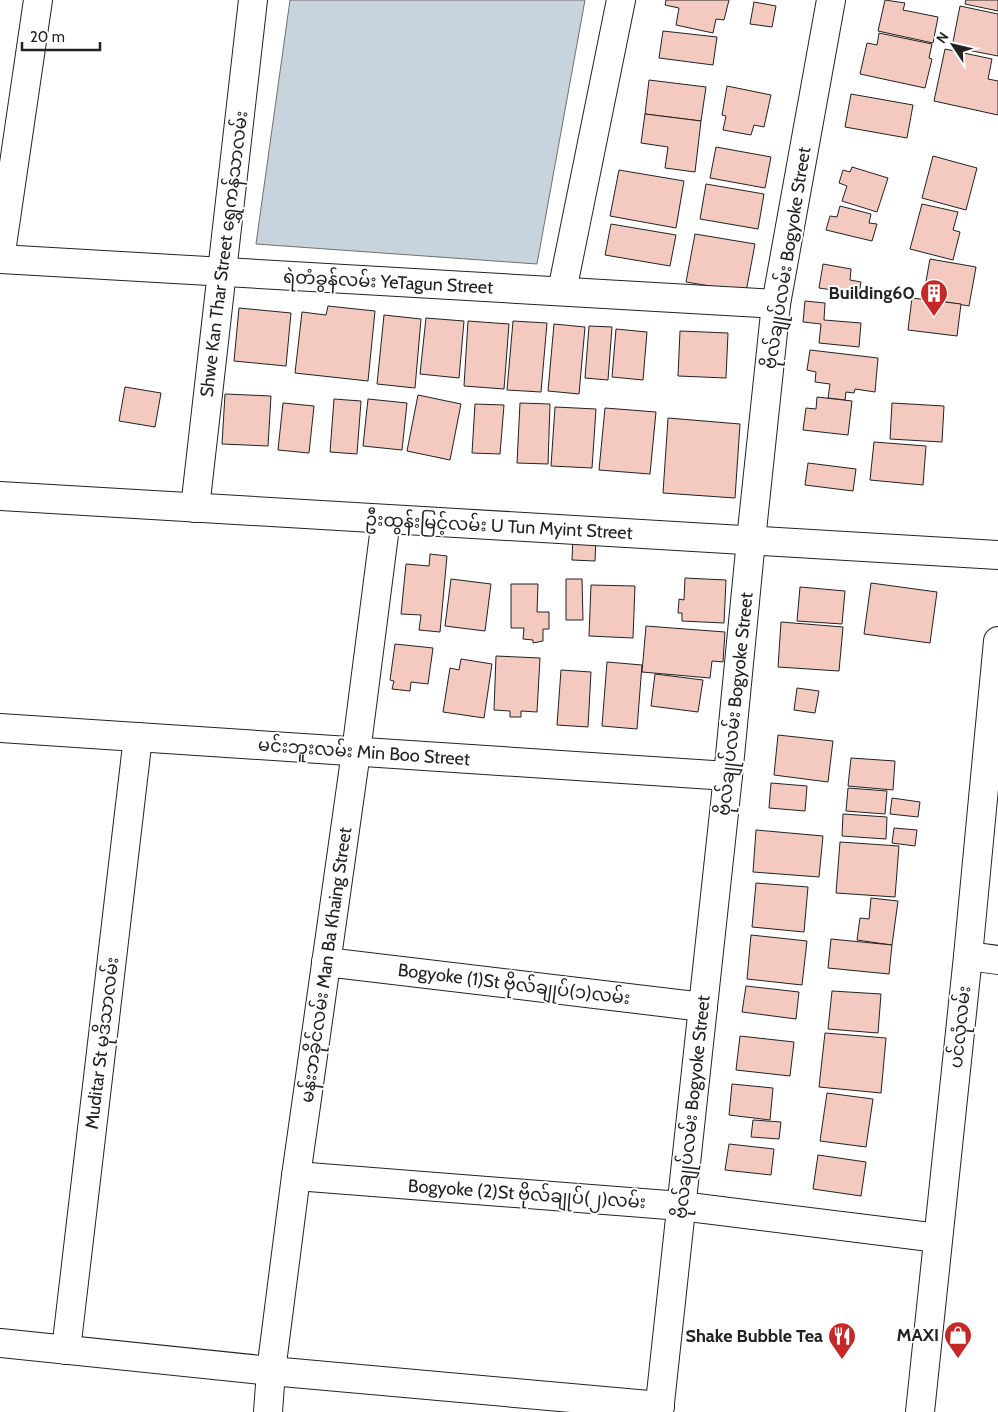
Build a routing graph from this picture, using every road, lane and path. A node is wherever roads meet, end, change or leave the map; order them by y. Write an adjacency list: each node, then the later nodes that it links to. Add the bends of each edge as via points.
1 (38, 0): 5 (street)
2 (253, 0): 6 (street, Shwe Kan Thar Street ရွှေကန်သာလမ်း)
3 (621, 0): 7 (street)
4 (831, 0): 8 (street, ဗိုလ်ချုပ်လမ်း Bogyoke Street)
5 (0, 259): 6 (street, ရဲတံခွန်လမ်း YeTagun Street)
6 (222, 272): 7 (street, ရဲတံခွန်လမ်း YeTagun Street); 10 (street, Shwe Kan Thar Street ရွှေကန်သာလမ်း)
7 (562, 291): 8 (street, ရဲတံခွန်လမ်း YeTagun Street)
8 (776, 304): 12 (street, ဗိုလ်ချုပ်လမ်း Bogyoke Street)
9 (0, 496): 10 (street, ဦးထွန်းမြင့်လမ်း U Tun Myint Street)
10 (195, 508): 11 (street, ဦးထွန်းမြင့်လမ်း U Tun Myint Street)
11 (386, 519): 12 (street, ဦးထွန်းမြင့်လမ်း U Tun Myint Street); 17 (street, မန်းဘခိုင်လမ်း Man Ba Khaing Street)
12 (751, 540): 13 (street, ဦးထွန်းမြင့်လမ်း U Tun Myint Street); 18 (street, ဗိုလ်ချုပ်လမ်း Bogyoke Street)
13 (998, 555)
14 (998, 641): 19 (street, ပင်လုံလမ်း)
15 (0, 728): 16 (street, မင်းဘူးလမ်း Min Boo Street)
16 (138, 737): 17 (street, မင်းဘူးလမ်း Min Boo Street); 27 (street, Muditar St မုဒိသာလမ်း)
17 (356, 752): 18 (street, မင်းဘူးလမ်း Min Boo Street); 21 (street, မန်းဘခိုင်လမ်း Man Ba Khaing Street)
18 (728, 776): 22 (street, ဗိုလ်ချုပ်လမ်း Bogyoke Street)
19 (968, 956): 20 (street); 25 (street, ပင်လုံလမ်း)
20 (998, 960)
21 (326, 962): 22 (street, Bogyoke (1)St ဗိုလ်ချုပ်(၁)လမ်း); 23 (street, မန်းဘခိုင်လမ်း Man Ba Khaing Street)
22 (703, 1007): 24 (street, ဗိုလ်ချုပ်လမ်း Bogyoke Street)
23 (296, 1176): 24 (street, Bogyoke (2)St ဗိုလ်ချုပ်(၂)လမ်း); 28 (street, မန်းဘခိုင်လမ်း Man Ba Khaing Street)
24 (681, 1206): 25 (street, Bogyoke (2)St ဗိုလ်ချုပ်(၂)လမ်း); 29 (street, ဗိုလ်ချုပ်လမ်း Bogyoke Street)
25 (938, 1238): 31 (street, ပင်လုံလမ်း)
26 (0, 1343): 27 (street)
27 (66, 1350): 28 (street)
28 (271, 1371): 29 (street); 30 (street, မန်းဘခိုင်လမ်း Man Ba Khaing Street)
29 (659, 1409)
30 (268, 1412)
31 (920, 1412)

